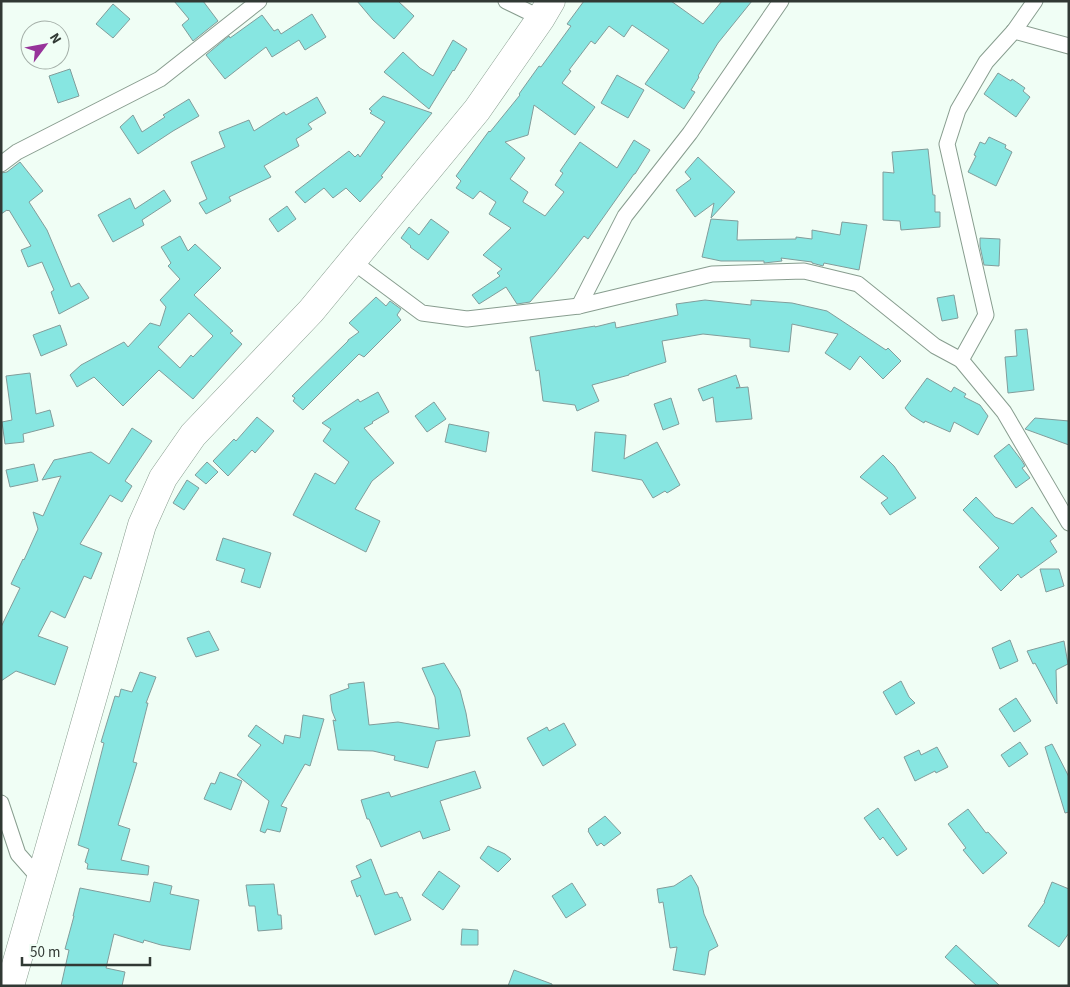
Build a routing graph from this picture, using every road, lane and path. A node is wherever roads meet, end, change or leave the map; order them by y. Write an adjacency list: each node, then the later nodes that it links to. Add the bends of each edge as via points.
1 (259, 1): 8 (street, via 160,79 17,152)
2 (506, 1): 5 (street)
3 (781, 1): 10 (street, via 690,133 625,216)
4 (1035, 1): 6 (street)
5 (546, 10): 9 (highway, via 477,110)
6 (1014, 31): 7 (street); 11 (street, via 986,62 958,110 947,144 986,315)
7 (1069, 46)
8 (1, 164)
9 (352, 261): 10 (street, via 422,312 467,319); 14 (highway, via 311,311 193,435 163,478 142,525)
10 (578, 306): 11 (street, via 712,274 804,271 858,284 935,346)
11 (962, 360): 12 (street, via 1004,412)
12 (1069, 523)
13 (1, 802): 14 (street, via 18,854)
14 (41, 880): 15 (highway)
15 (10, 986)

